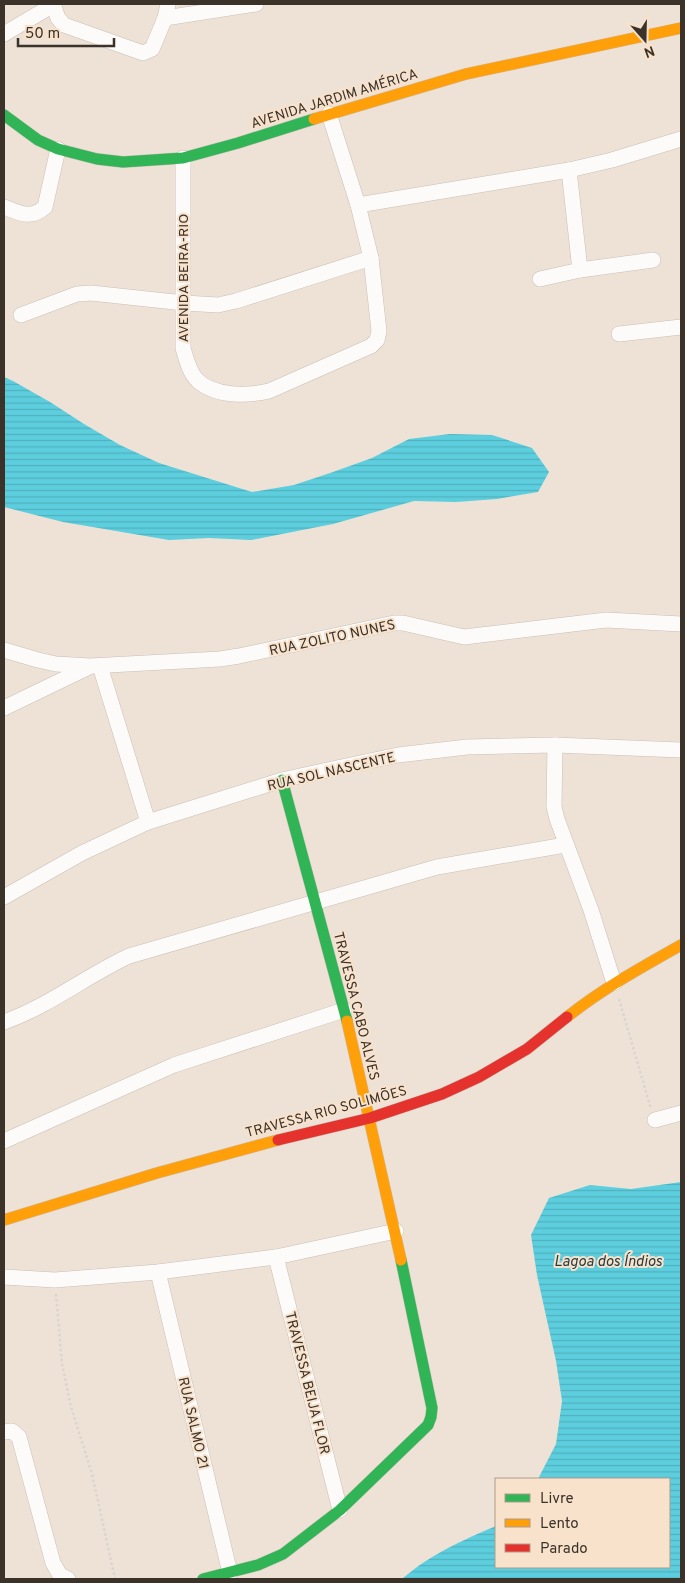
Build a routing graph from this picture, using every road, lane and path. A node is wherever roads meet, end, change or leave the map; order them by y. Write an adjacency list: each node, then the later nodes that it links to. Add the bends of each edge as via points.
1 (53, 4): 3 (street, via 64,25 143,53 152,48); 5 (street)
2 (256, 4): 3 (street)
3 (167, 11)
4 (681, 28): 6 (street, AVENIDA JARDIM AMÉRICA, via 466,74)
5 (4, 34)
6 (329, 114): 10 (street, AVENIDA JARDIM AMÉRICA); 12 (street)
7 (4, 115): 9 (street, AVENIDA JARDIM AMÉRICA, via 38,140)
8 (681, 140): 11 (street)
9 (58, 149): 10 (street, AVENIDA JARDIM AMÉRICA, via 123,162); 13 (street, via 45,207 27,215)
10 (183, 158): 18 (street, AVENIDA BEIRA-RIO)
11 (569, 170): 12 (street); 16 (street)
12 (358, 205): 14 (street)
13 (4, 207)
14 (371, 258): 18 (street, via 227,303); 18 (street, AVENIDA BEIRA-RIO, via 379,331 377,340 371,346 269,390 252,394 229,393 210,388 197,380 183,348)
15 (653, 260): 16 (street)
16 (580, 270): 17 (street)
17 (540, 279)
18 (184, 303): 19 (street, via 91,292 76,294)
19 (21, 315)
20 (681, 326): 21 (street)
21 (619, 334)
22 (681, 624): 24 (street, RUA ZOLITO NUNES, via 606,620 464,637 394,623 234,657)
23 (4, 650): 24 (street, via 56,664)
24 (95, 666): 25 (street); 29 (street)
25 (4, 708)
26 (555, 745): 27 (street, RUA SOL NASCENTE); 28 (street, RUA SOL NASCENTE, via 467,747 398,755); 30 (street, via 554,807)
27 (681, 750)
28 (282, 780): 29 (street, RUA SOL NASCENTE); 32 (street, TRAVESSA CABO ALVES)
29 (148, 822): 31 (street, RUA SOL NASCENTE, via 82,853)
30 (566, 845): 32 (street, via 437,867); 34 (street)
31 (4, 897)
32 (315, 901): 35 (street, TRAVESSA CABO ALVES); 36 (street, via 129,956 40,1007)
33 (681, 944): 34 (street, TRAVESSA RIO SOLIMÕES)
34 (614, 983): 38 (street, TRAVESSA RIO SOLIMÕES, via 527,1049 479,1076 442,1094); 39 (path)
35 (344, 1010): 38 (street, TRAVESSA CABO ALVES); 40 (street, via 174,1065)
36 (4, 1022)
37 (681, 1113): 39 (street)
38 (370, 1118): 41 (street, TRAVESSA RIO SOLIMÕES, via 157,1173); 42 (street, TRAVESSA CABO ALVES)
39 (655, 1120)
40 (4, 1141)
41 (4, 1220)
42 (396, 1231): 43 (street); 48 (street, TRAVESSA CABO ALVES, via 432,1417 430,1424)
43 (276, 1257): 44 (street); 48 (street, TRAVESSA BEIJA FLOR)
44 (158, 1272): 46 (street); 49 (street, RUA SALMO 21)
45 (4, 1277): 46 (street)
46 (55, 1280): 51 (path, via 62,1364 71,1407 92,1474)
47 (4, 1432): 50 (street, via 12,1431 19,1437 54,1563 60,1576)
48 (340, 1510): 49 (street, via 283,1554)
49 (230, 1573): 52 (street)
50 (68, 1579)
51 (115, 1579)
52 (203, 1579)

